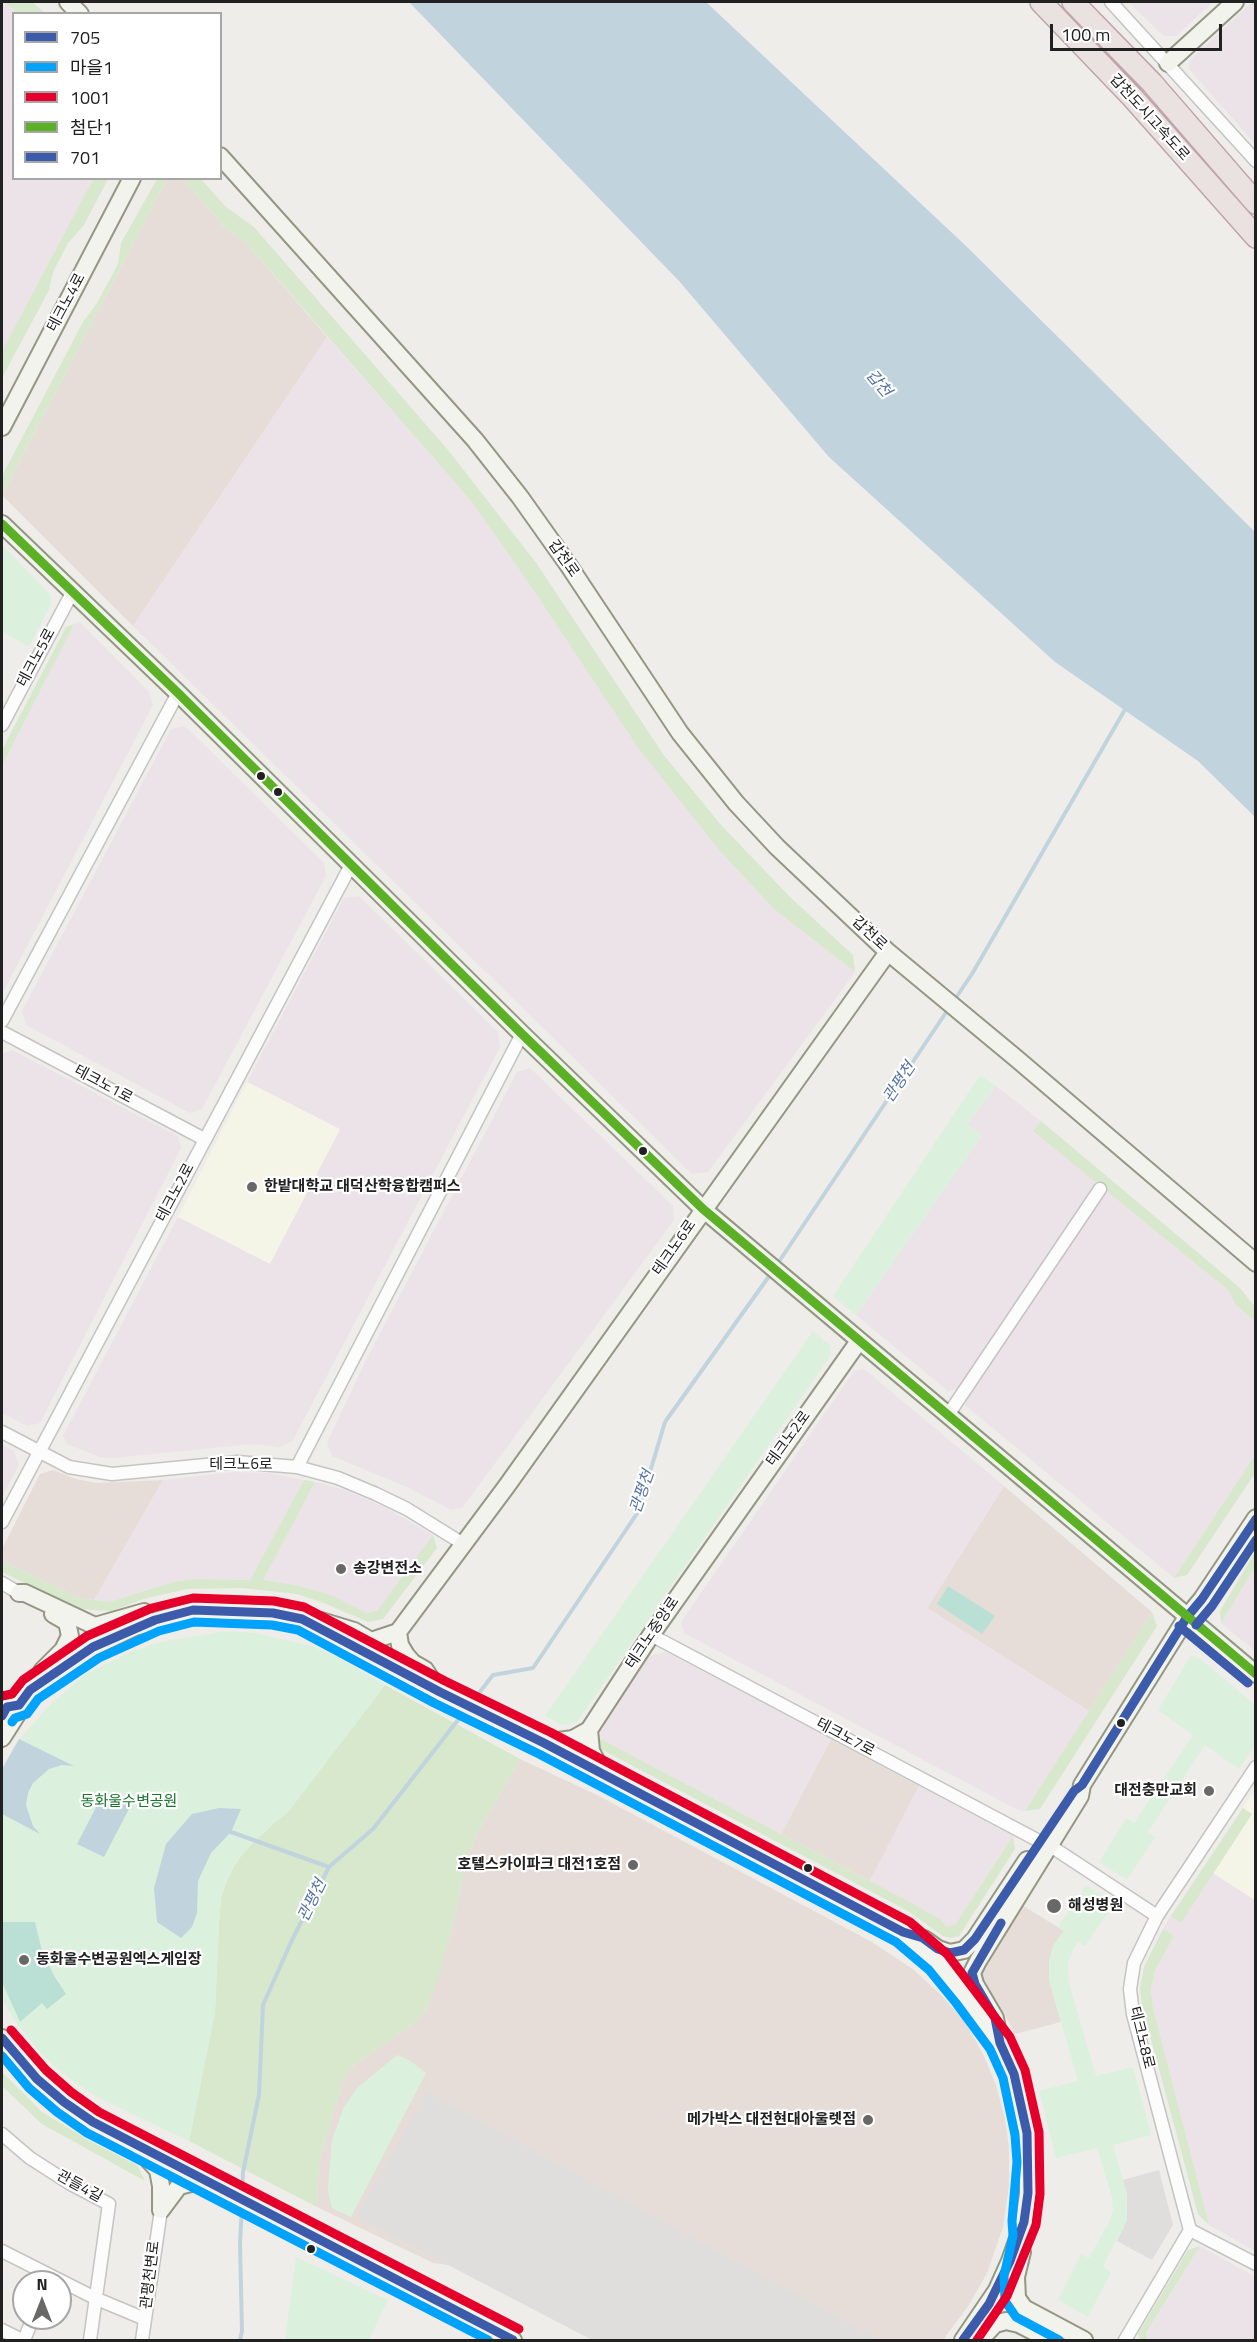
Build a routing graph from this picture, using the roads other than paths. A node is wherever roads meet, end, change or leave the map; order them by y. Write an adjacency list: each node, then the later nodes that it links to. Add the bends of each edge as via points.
1 (1041, 2): 10 (highway, 갑천도시고속도로, via 1133,98)
2 (1073, 2): 9 (highway, 갑천도시고속도로, via 1152,83)
3 (1111, 2): 5 (street)
4 (1235, 2): 5 (main road)
5 (1168, 63): 7 (street)
6 (222, 158): 17 (main road, 갑천로, via 475,440 569,566 680,733 736,803)
7 (1256, 160)
8 (131, 180): 11 (main road, 테크노4로)
9 (1256, 203)
10 (1256, 237)
11 (2, 427)
12 (2, 524): 13 (main road)
13 (73, 591): 14 (main road); 15 (street, 테크노5로)
14 (178, 693): 16 (main road); 18 (street)
15 (2, 725)
16 (351, 865): 20 (main road); 21 (street, 테크노2로)
17 (888, 952): 23 (main road, 테크노6로); 24 (main road, 갑천로)
18 (2, 1021)
19 (2, 1032): 21 (street, 테크노1로)
20 (522, 1034): 23 (main road); 29 (street)
21 (204, 1139): 28 (street, 테크노2로)
22 (1100, 1189): 26 (street)
23 (703, 1209): 25 (main road); 33 (main road, 테크노6로)
24 (1256, 1263)
25 (859, 1341): 26 (main road); 32 (main road, 테크노2로)
26 (948, 1415): 37 (main road)
27 (2, 1432): 28 (street)
28 (39, 1452): 29 (street, 테크노6로, via 69,1467 112,1474 237,1462); 31 (street, 테크노2로)
29 (297, 1467): 33 (street, 테크노6로, via 376,1494)
30 (1256, 1518): 37 (main road)
31 (2, 1522)
32 (719, 1537): 40 (main road, 테크노중앙로)
33 (465, 1545): 39 (main road, 테크노6로)
34 (2, 1583): 35 (street)
35 (19, 1593): 36 (main road, via 95,1626 170,1605); 42 (main road, via 26,1601 67,1623 70,1630 63,1650 39,1673)
36 (193, 1610): 38 (main road, via 273,1612); 42 (main road, via 111,1637)
37 (1187, 1617): 41 (main road); 51 (main road, via 1082,1785 1080,1796)
38 (302, 1619): 39 (main road, via 330,1623 371,1641); 43 (main road)
39 (398, 1632): 43 (main road, via 406,1655 425,1670)
40 (651, 1635): 46 (main road, 테크노중앙로); 51 (street, 테크노7로)
41 (1256, 1674)
42 (30, 1690): 44 (main road)
43 (440, 1692): 48 (main road)
44 (19, 1705): 45 (main road, via 7,1707); 47 (main road)
45 (2, 1716)
46 (589, 1731): 48 (main road, via 573,1740); 50 (main road, via 591,1751)
47 (2, 1738)
48 (537, 1740): 50 (main road)
49 (1256, 1767): 52 (street, 테크노8로)
50 (603, 1775): 53 (main road)
51 (1044, 1843): 52 (street, 테크노7로); 53 (main road, via 964,1950 950,1953); 55 (main road, via 972,1973 995,2018)
52 (1157, 1916): 61 (street, 테크노8로, via 1134,1963 1130,1989 1133,2014)
53 (903, 1932): 55 (main road, via 938,1962)
54 (2, 2038): 57 (main road, via 37,2079 64,2102)
55 (1000, 2043): 60 (main road, via 1014,2074 1028,2133)
56 (2, 2134): 66 (street, 관들4길, via 30,2158 109,2204)
57 (130, 2141): 58 (main road); 59 (main road, via 132,2149 158,2170)
58 (193, 2178): 59 (main road, via 179,2186); 73 (main road, via 303,2230)
59 (161, 2210): 67 (street, 관평천변로)
60 (1024, 2222): 68 (main road, via 1017,2298); 74 (main road, via 997,2290)
61 (1190, 2230): 63 (street); 78 (street)
62 (2, 2251): 64 (street)
63 (1256, 2264)
64 (35, 2270)
65 (72, 2288): 66 (street)
66 (97, 2299): 67 (street); 71 (street)
67 (146, 2319): 72 (street, 관평천변로)
68 (1031, 2321): 75 (main road, via 995,2324); 76 (main road); 77 (main road)
69 (2, 2330): 70 (street)
70 (23, 2340)
71 (90, 2340)
72 (142, 2340)
73 (513, 2340)
74 (963, 2340)
75 (980, 2340)
76 (1050, 2340)
77 (1084, 2340)
78 (1125, 2340)

